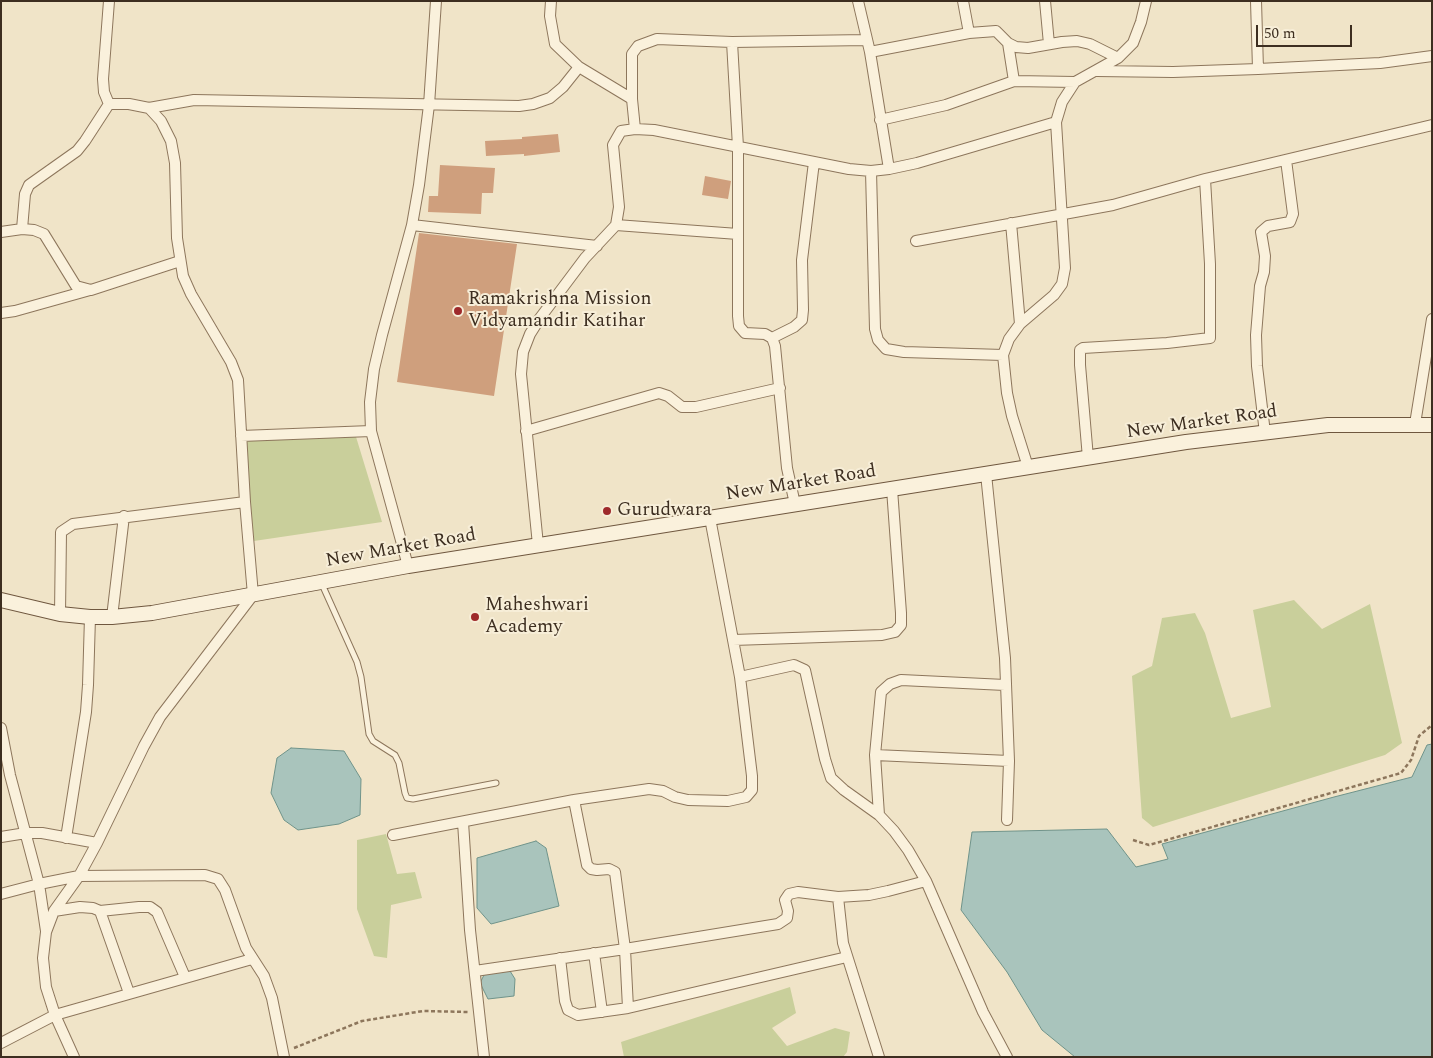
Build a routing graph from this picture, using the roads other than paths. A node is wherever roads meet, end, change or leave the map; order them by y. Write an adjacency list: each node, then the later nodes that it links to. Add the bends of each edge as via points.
1 (109, 1): 23 (street, via 102,79)
2 (436, 1): 24 (street)
3 (551, 1): 17 (street, via 554,44)
4 (858, 1): 10 (street)
5 (963, 1): 9 (street)
6 (1046, 1): 13 (street)
7 (1146, 1): 16 (street, via 1133,43)
8 (1256, 1): 18 (street)
9 (969, 33): 12 (street, via 996,31); 14 (street)
10 (867, 40): 11 (street); 14 (street)
11 (732, 42): 22 (street, via 657,39 638,46 632,54); 30 (street)
12 (1008, 43): 13 (street, via 1028,48); 20 (street)
13 (1049, 44): 16 (street, via 1077,41)
14 (870, 52): 26 (street)
15 (1432, 56): 18 (street, via 1380,63)
16 (1118, 58): 19 (street)
17 (579, 68): 22 (street); 24 (street, via 550,98 532,104)
18 (1258, 69): 19 (street)
19 (1096, 71): 21 (street)
20 (1014, 81): 21 (street); 26 (street, via 946,105)
21 (1075, 82): 27 (street, via 1062,102)
22 (632, 98): 29 (street)
23 (109, 104): 25 (street); 40 (street, via 77,151 29,185 25,194)
24 (429, 105): 25 (street, via 194,100); 38 (street)
25 (149, 108): 45 (street, via 162,121 176,163)
26 (880, 120): 33 (street)
27 (1056, 122): 33 (street); 36 (street)
28 (1432, 125): 31 (street)
29 (635, 129): 30 (street); 39 (street, via 621,131 613,145 618,207)
30 (738, 147): 32 (street); 42 (street)
31 (1286, 160): 35 (street); 57 (street, via 1293,214 1290,222 1268,226 1261,232 1264,272 1256,335)
32 (814, 162): 34 (street); 50 (street, via 802,260 802,320)
33 (889, 169): 34 (street)
34 (871, 171): 51 (street, via 875,328 878,340 886,349 904,352)
35 (1205, 179): 36 (street, via 1122,203); 59 (street, via 1210,338 1080,350)
36 (1062, 215): 37 (street); 49 (street, via 1065,268 1062,284)
37 (1012, 223): 43 (street); 49 (street)
38 (412, 225): 44 (street); 55 (street, via 374,369)
39 (616, 225): 42 (street); 44 (street)
40 (22, 229): 41 (street); 46 (street, via 44,234 76,286)
41 (1, 232)
42 (738, 234): 50 (street, via 739,326 745,333)
43 (916, 241)
44 (597, 246): 56 (street, via 530,334 523,352 521,374)
45 (180, 261): 46 (street); 58 (street, via 191,294 238,380)
46 (90, 290): 47 (street)
47 (1, 313)
48 (1432, 319): 53 (street)
49 (1020, 324): 51 (street)
50 (772, 338): 52 (street)
51 (1003, 355): 60 (street, via 1007,393)
52 (780, 388): 56 (street, via 696,407 682,407 659,393); 64 (street, via 787,468)
53 (1415, 424): 54 (street, New Market Road); 57 (street, New Market Road, via 1328,425)
54 (1432, 425)
55 (371, 431): 58 (street); 68 (street)
56 (526, 431): 67 (street)
57 (1264, 433): 59 (street, New Market Road)
58 (240, 436): 63 (street)
59 (1088, 458): 60 (street, New Market Road)
60 (1028, 467): 61 (street, New Market Road)
61 (986, 474): 62 (street, New Market Road); 77 (street, via 1002,623)
62 (892, 489): 64 (street, New Market Road); 75 (street, via 901,624 894,632)
63 (244, 502): 65 (street); 70 (street)
64 (795, 504): 66 (street, New Market Road)
65 (124, 516): 72 (street, via 73,524 61,532); 74 (street)
66 (710, 518): 67 (street, New Market Road); 75 (street)
67 (538, 545): 68 (street, New Market Road)
68 (408, 566): 69 (street, New Market Road)
69 (320, 582): 70 (street, New Market Road); 82 (lane, via 357,662 369,734 373,741 395,755 407,798)
70 (253, 595): 74 (street, New Market Road); 91 (street, via 160,717)
71 (1, 600): 72 (street, New Market Road)
72 (60, 614): 73 (street, New Market Road)
73 (90, 617): 74 (street, New Market Road); 90 (street, via 86,712)
74 (112, 617)
75 (733, 640): 76 (street)
76 (740, 677): 83 (street, via 752,776 752,790 746,797 728,801 688,800 649,789); 84 (street, via 794,665 805,670 831,778)
77 (1005, 685): 79 (street, via 900,680 890,684 881,692); 80 (street)
78 (1, 728): 81 (street)
79 (875, 755): 80 (street); 84 (street)
80 (1009, 761): 85 (street)
81 (6, 777): 87 (street)
82 (496, 782)
83 (574, 800): 86 (street); 100 (street, via 587,865 591,869 615,872)
84 (879, 815): 93 (street, via 903,843)
85 (1007, 820)
86 (463, 822): 88 (street); 105 (street)
87 (26, 833): 89 (street); 90 (street); 94 (street)
88 (392, 835)
89 (1, 836)
90 (66, 838): 91 (street)
91 (97, 843): 92 (street)
92 (79, 876): 94 (street); 97 (street); 104 (street, via 205,875 218,879)
93 (926, 881): 96 (street, via 888,892); 116 (street, via 983,1012)
94 (39, 884): 95 (street); 99 (street)
95 (1, 894)
96 (838, 897): 100 (street, via 798,892 789,894 785,900 787,918 778,924); 102 (street)
97 (54, 911): 98 (street, via 80,907); 99 (street)
98 (100, 911): 106 (street, via 139,906 158,912); 107 (street)
99 (46, 932): 110 (street, via 43,958 46,987)
100 (625, 949): 101 (street); 108 (street)
101 (594, 953): 103 (street); 109 (street)
102 (847, 957): 108 (street); 115 (street)
103 (560, 958): 105 (street); 109 (street, via 568,1010 578,1015)
104 (252, 959): 106 (street); 112 (street, via 264,976 272,998)
105 (475, 971): 114 (street)
106 (185, 977): 107 (street)
107 (129, 993): 110 (street)
108 (628, 1008): 109 (street)
109 (602, 1012)
110 (55, 1015): 111 (street); 113 (street)
111 (1, 1043)
112 (284, 1054)
113 (74, 1057)
114 (484, 1057)
115 (879, 1057)
116 (1007, 1057)

